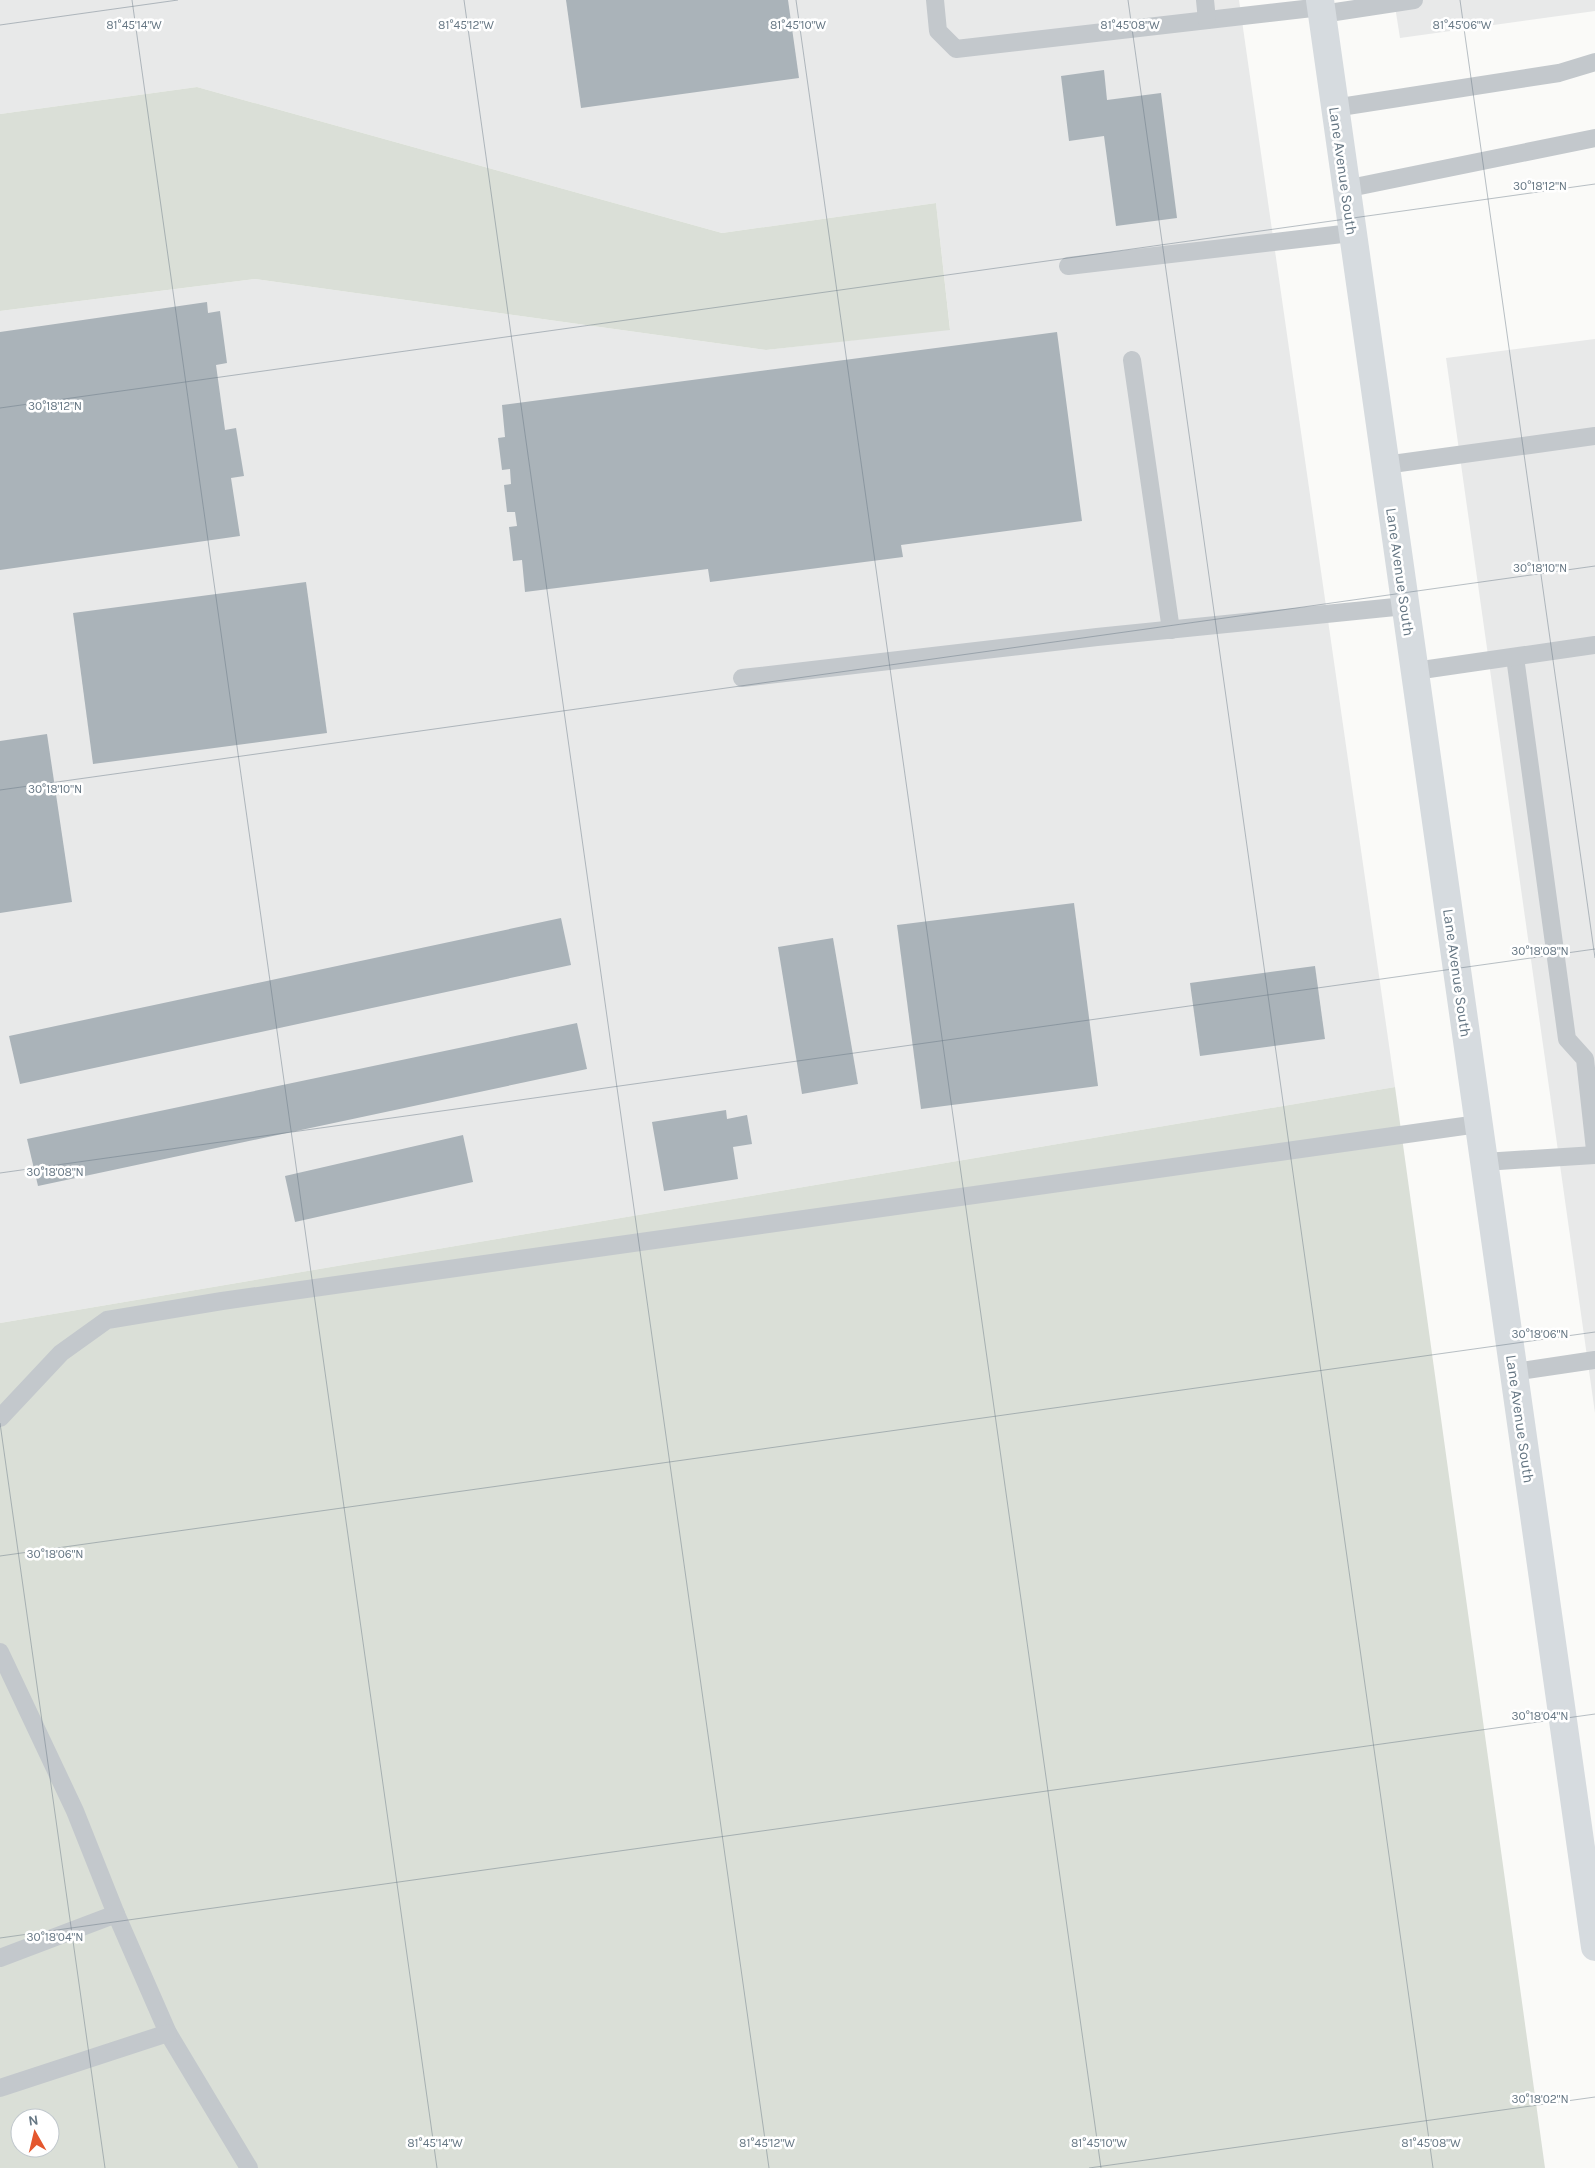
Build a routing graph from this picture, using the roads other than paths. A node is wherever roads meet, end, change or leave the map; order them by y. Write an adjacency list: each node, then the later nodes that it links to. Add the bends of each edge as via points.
1 (935, 0): 5 (lane, via 938,31 956,49)
2 (1205, 0): 5 (lane)
3 (1414, 0): 4 (lane)
4 (1321, 7): 5 (lane); 7 (main road, Lane Avenue South)
5 (1207, 20)
6 (1595, 62): 7 (lane, via 1559,73)
7 (1334, 108): 9 (main road, Lane Avenue South)
8 (1595, 138): 9 (lane)
9 (1345, 189): 10 (main road, Lane Avenue South)
10 (1351, 232): 11 (lane); 14 (main road, Lane Avenue South)
11 (1068, 266)
12 (1132, 360): 16 (lane)
13 (1595, 436): 14 (lane)
14 (1385, 465): 15 (main road, Lane Avenue South)
15 (1405, 606): 16 (lane); 19 (main road, Lane Avenue South)
16 (1171, 630): 20 (lane)
17 (1595, 645): 18 (lane)
18 (1515, 657): 19 (lane); 21 (lane, via 1567,1039)
19 (1414, 671): 22 (main road, Lane Avenue South)
20 (742, 678)
21 (1590, 1058): 23 (lane)
22 (1478, 1124): 25 (main road, Lane Avenue South); 28 (lane, via 222,1300 107,1320 61,1353)
23 (1595, 1150)
24 (1595, 1155): 25 (lane)
25 (1484, 1162): 27 (main road, Lane Avenue South)
26 (1595, 1360): 27 (lane)
27 (1514, 1372): 31 (main road, Lane Avenue South)
28 (0, 1418)
29 (0, 1652): 30 (lane, via 75,1811)
30 (116, 1914): 32 (lane); 33 (lane)
31 (1595, 1947)
32 (0, 1958)
33 (168, 2033): 34 (lane); 35 (lane)
34 (0, 2088)
35 (249, 2168)

